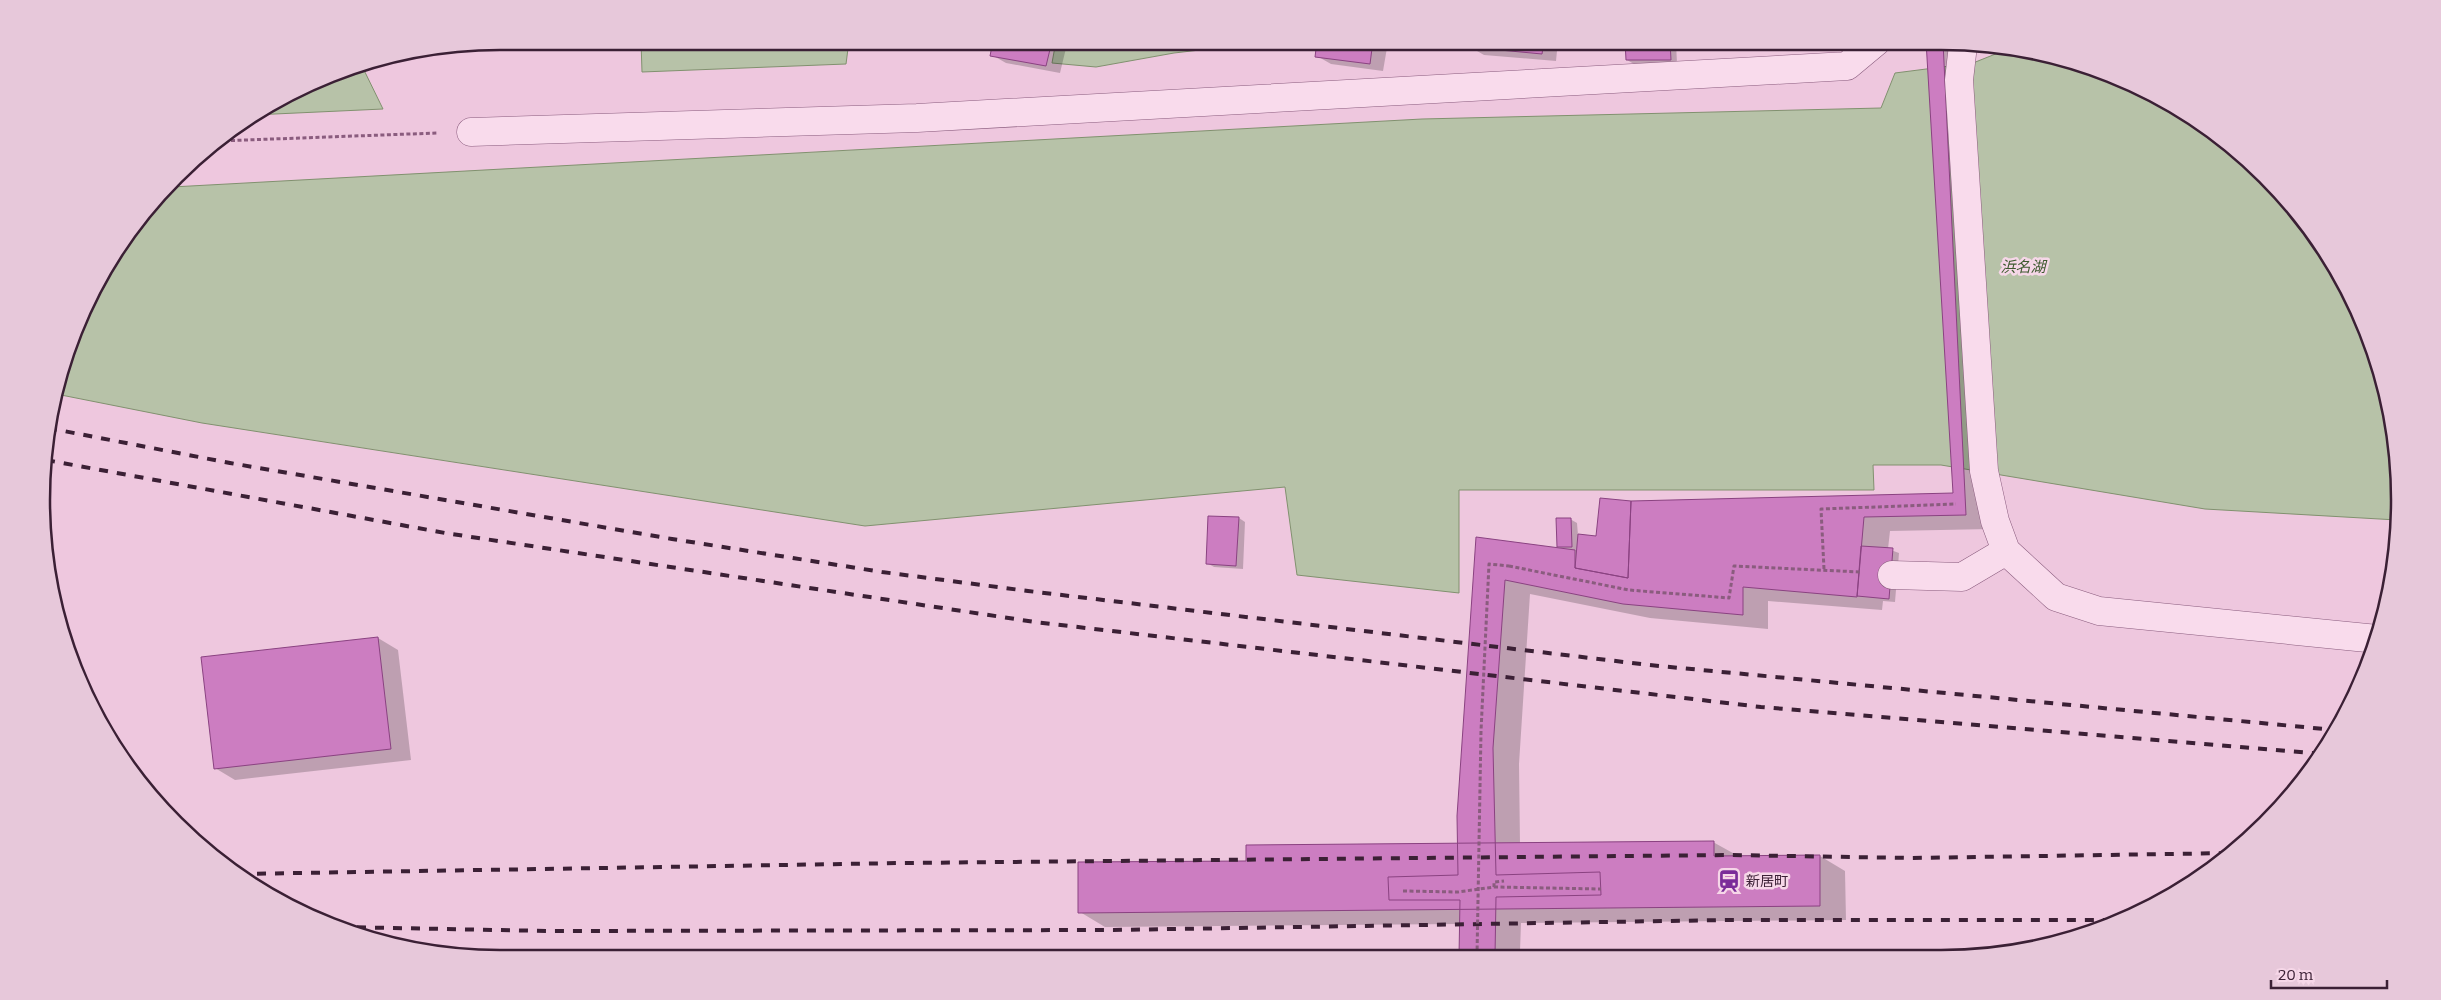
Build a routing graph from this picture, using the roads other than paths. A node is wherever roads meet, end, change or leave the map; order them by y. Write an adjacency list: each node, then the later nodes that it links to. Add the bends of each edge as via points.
1 (1866, 50): 3 (street, via 1847,66 917,118)
2 (1962, 51): 4 (street, via 1959,80 1984,471 1995,521)
3 (471, 132)
4 (2006, 551): 5 (street, via 1962,577); 6 (street, via 2056,597 2099,612)
5 (1892, 575)
6 (2369, 638)

